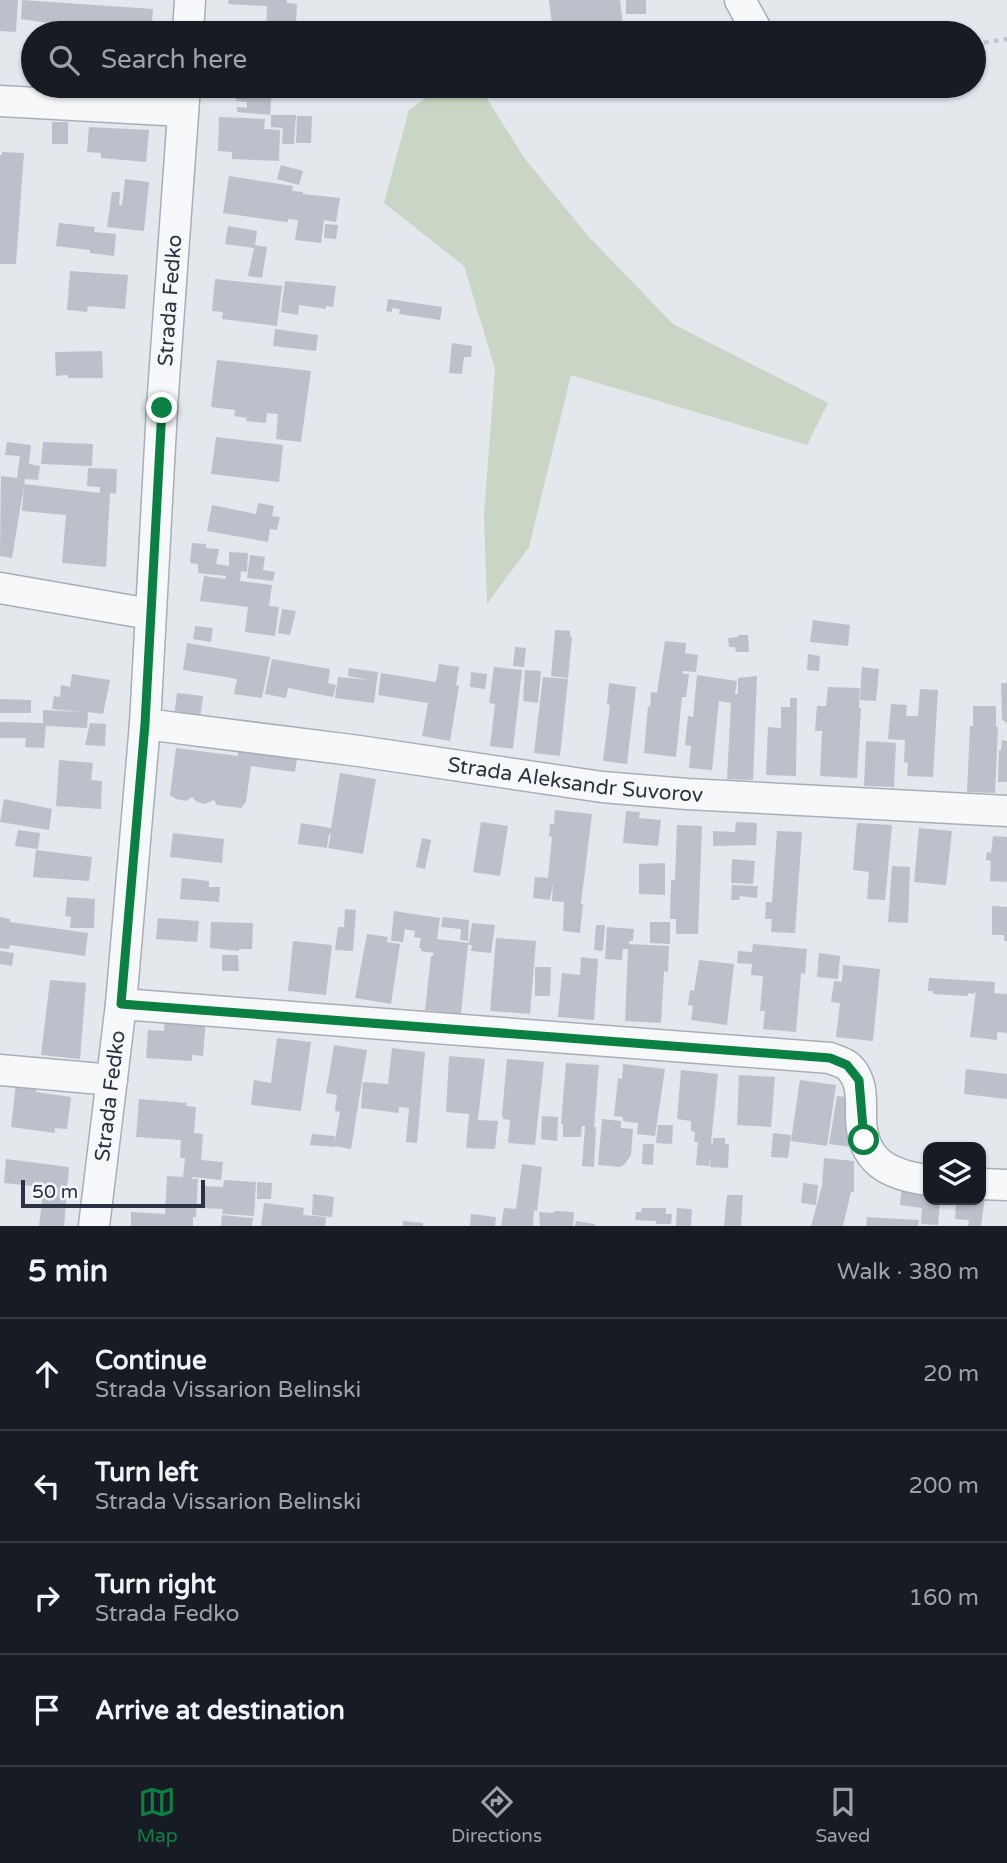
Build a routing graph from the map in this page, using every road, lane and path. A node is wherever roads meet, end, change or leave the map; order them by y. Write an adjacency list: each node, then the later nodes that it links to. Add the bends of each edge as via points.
1 (190, 0): 3 (street)
2 (740, 0): 4 (street)
3 (189, 21)
4 (751, 21)
5 (1007, 39): 6 (path)
6 (986, 42)
7 (184, 98): 8 (street); 10 (street, Strada Fedko)
8 (0, 101)
9 (0, 588): 10 (street)
10 (150, 614): 11 (street, Strada Fedko)
11 (145, 724): 12 (street, Strada Aleksandr Suvorov, via 602,787); 13 (street, Strada Fedko)
12 (1007, 811)
13 (121, 1004): 15 (street, Strada Fedko); 16 (street, via 830,1058 847,1065 859,1080 864,1140 874,1160 887,1170)
14 (0, 1070): 15 (street)
15 (112, 1080): 19 (street, Strada Fedko)
16 (923, 1179)
17 (986, 1184): 18 (street)
18 (1007, 1185)
19 (94, 1226)

